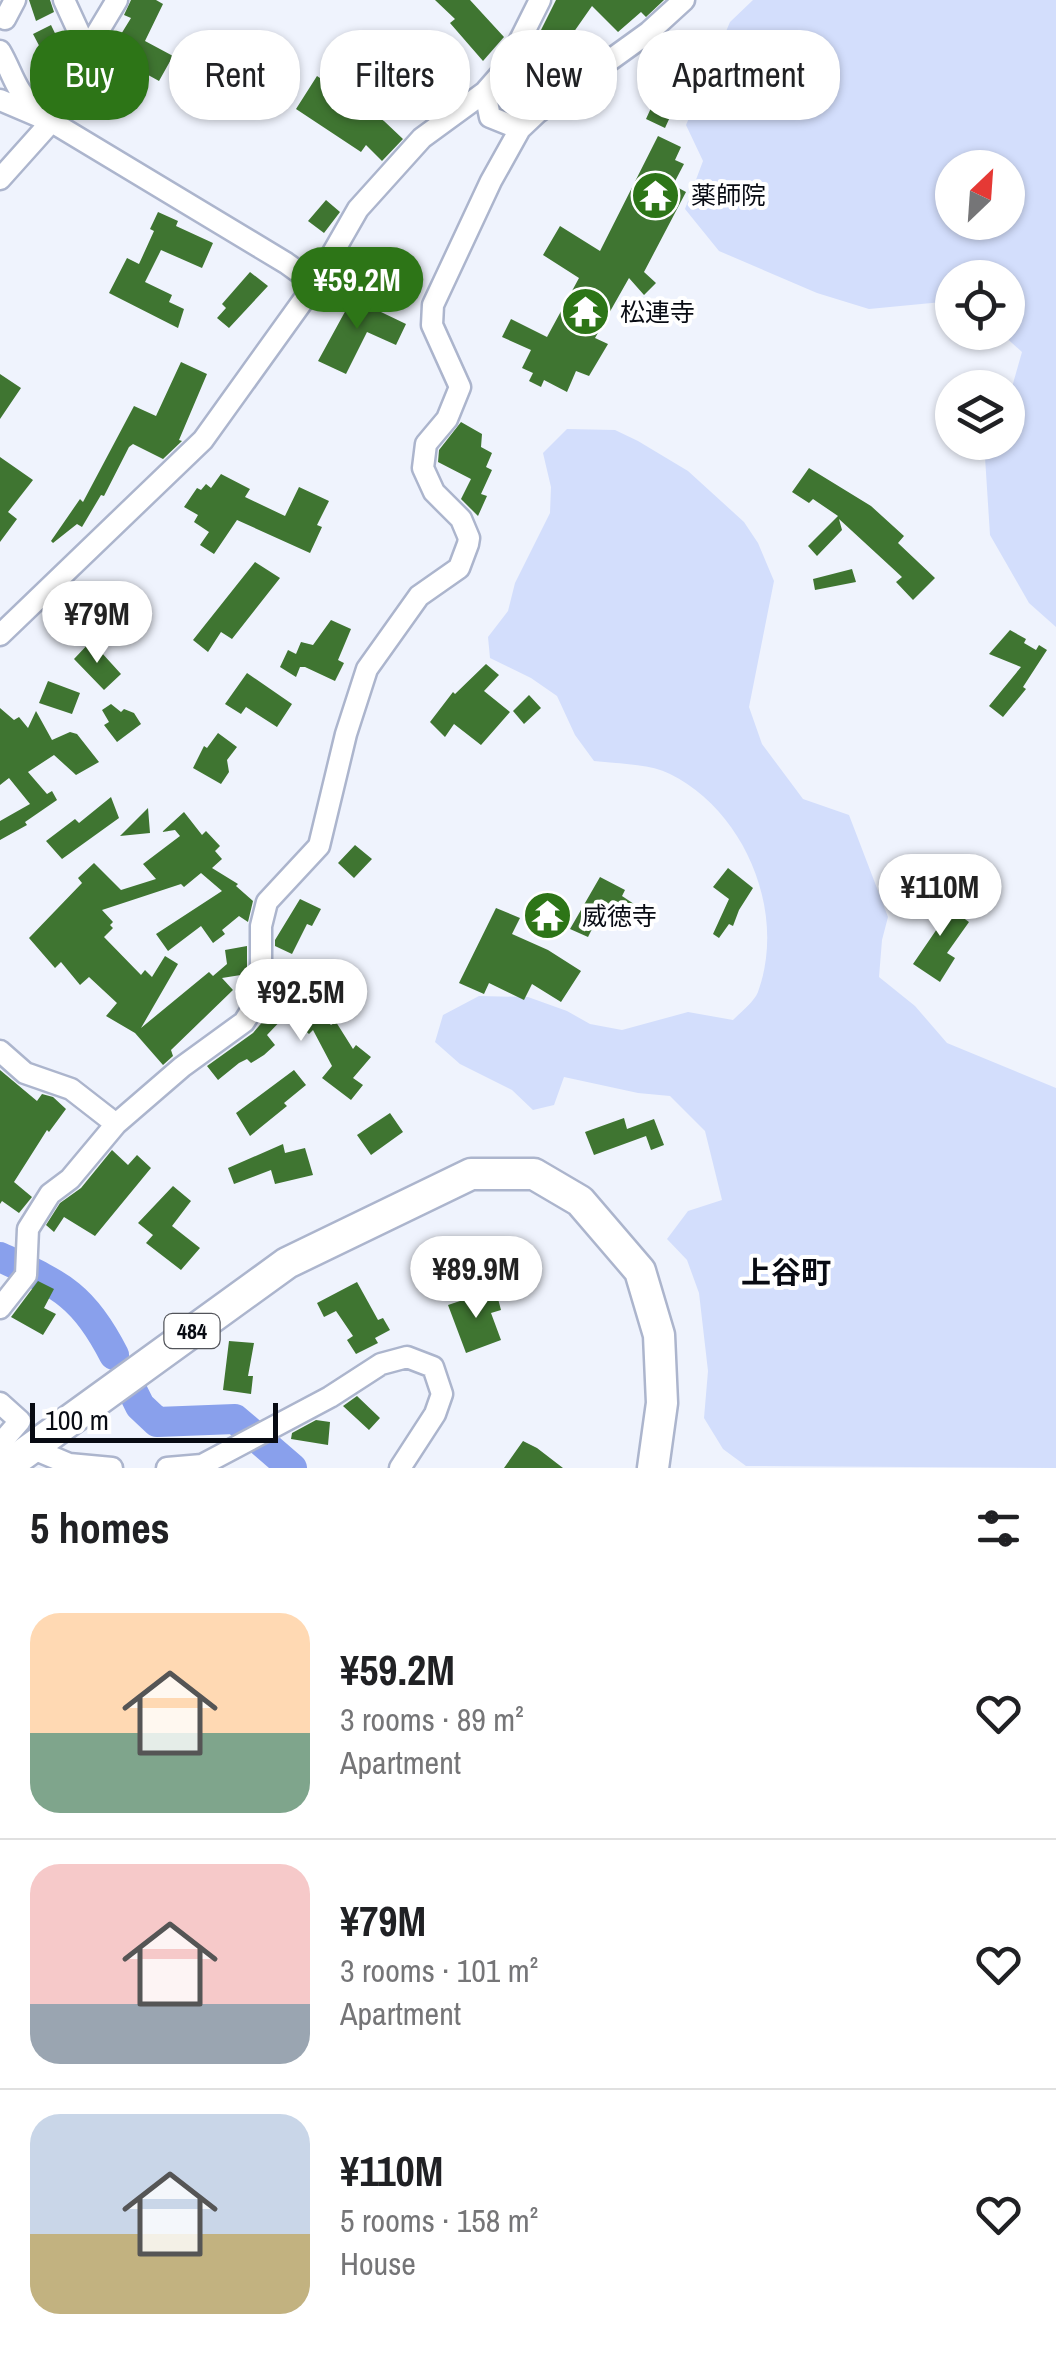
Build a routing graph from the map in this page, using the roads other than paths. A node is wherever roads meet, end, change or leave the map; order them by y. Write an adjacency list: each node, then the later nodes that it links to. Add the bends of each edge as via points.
1 (64, 0): 5 (street)
2 (117, 0): 6 (street)
3 (540, 0): 9 (street, via 506,68)
4 (684, 0): 11 (street)
5 (77, 30)
6 (98, 30)
7 (0, 50): 8 (street, via 11,70)
8 (5, 90): 10 (street)
9 (485, 92): 11 (street, via 490,118); 13 (street, via 422,138 358,209)
10 (52, 122): 12 (street); 13 (street)
11 (520, 129): 16 (street, via 433,306 432,324 460,387 447,419 426,444 423,468 469,538 459,568 419,596 367,669 319,846 267,902 261,996 244,1022)
12 (0, 179)
13 (314, 284): 14 (street, via 204,440)
14 (0, 636)
15 (0, 1052): 16 (street, via 25,1074 71,1089)
16 (116, 1124): 17 (street, via 50,1194 28,1229 26,1275)
17 (0, 1308)
18 (0, 1403): 19 (street, via 20,1421)
19 (0, 1444)
20 (31, 1448): 21 (highway, 484); 22 (street, via 69,1464); 25 (highway, 484, via 287,1263 471,1174 534,1174 580,1201 640,1271 659,1335 662,1402)
21 (4, 1468)
22 (112, 1468)
23 (166, 1468): 24 (street, via 202,1465 381,1364 407,1357 433,1366 442,1394)
24 (400, 1468)
25 (653, 1468)

